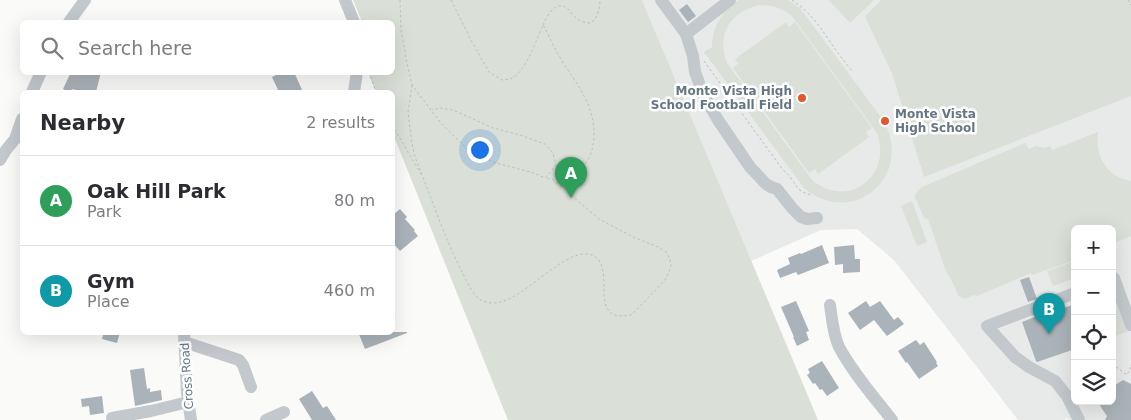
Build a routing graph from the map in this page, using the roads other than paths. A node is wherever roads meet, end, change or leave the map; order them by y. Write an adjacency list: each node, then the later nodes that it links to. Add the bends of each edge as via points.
1 (85, 0): 5 (street)
2 (345, 0): 6 (street)
3 (661, 0): 7 (street)
4 (730, 0): 7 (street)
5 (70, 20)
6 (353, 20)
7 (686, 34): 14 (street, via 704,96 750,167 766,184 777,189 801,217)
8 (40, 75): 10 (street)
9 (357, 75): 11 (street)
10 (33, 90)
11 (354, 90)
12 (19, 142): 13 (street, via 6,150)
13 (0, 160)
14 (817, 218)
15 (1116, 284): 18 (street)
16 (1071, 294): 27 (street, via 987,326 1015,357 1056,381)
17 (830, 305): 26 (street, via 839,346)
18 (1131, 325)
19 (184, 337): 20 (street, via 239,360); 21 (street, Cross Road)
20 (251, 387)
21 (188, 402): 23 (street); 24 (street, Cross Road)
22 (284, 412): 25 (street)
23 (112, 418)
24 (191, 420)
25 (266, 420)
26 (892, 420)
27 (1078, 420)

